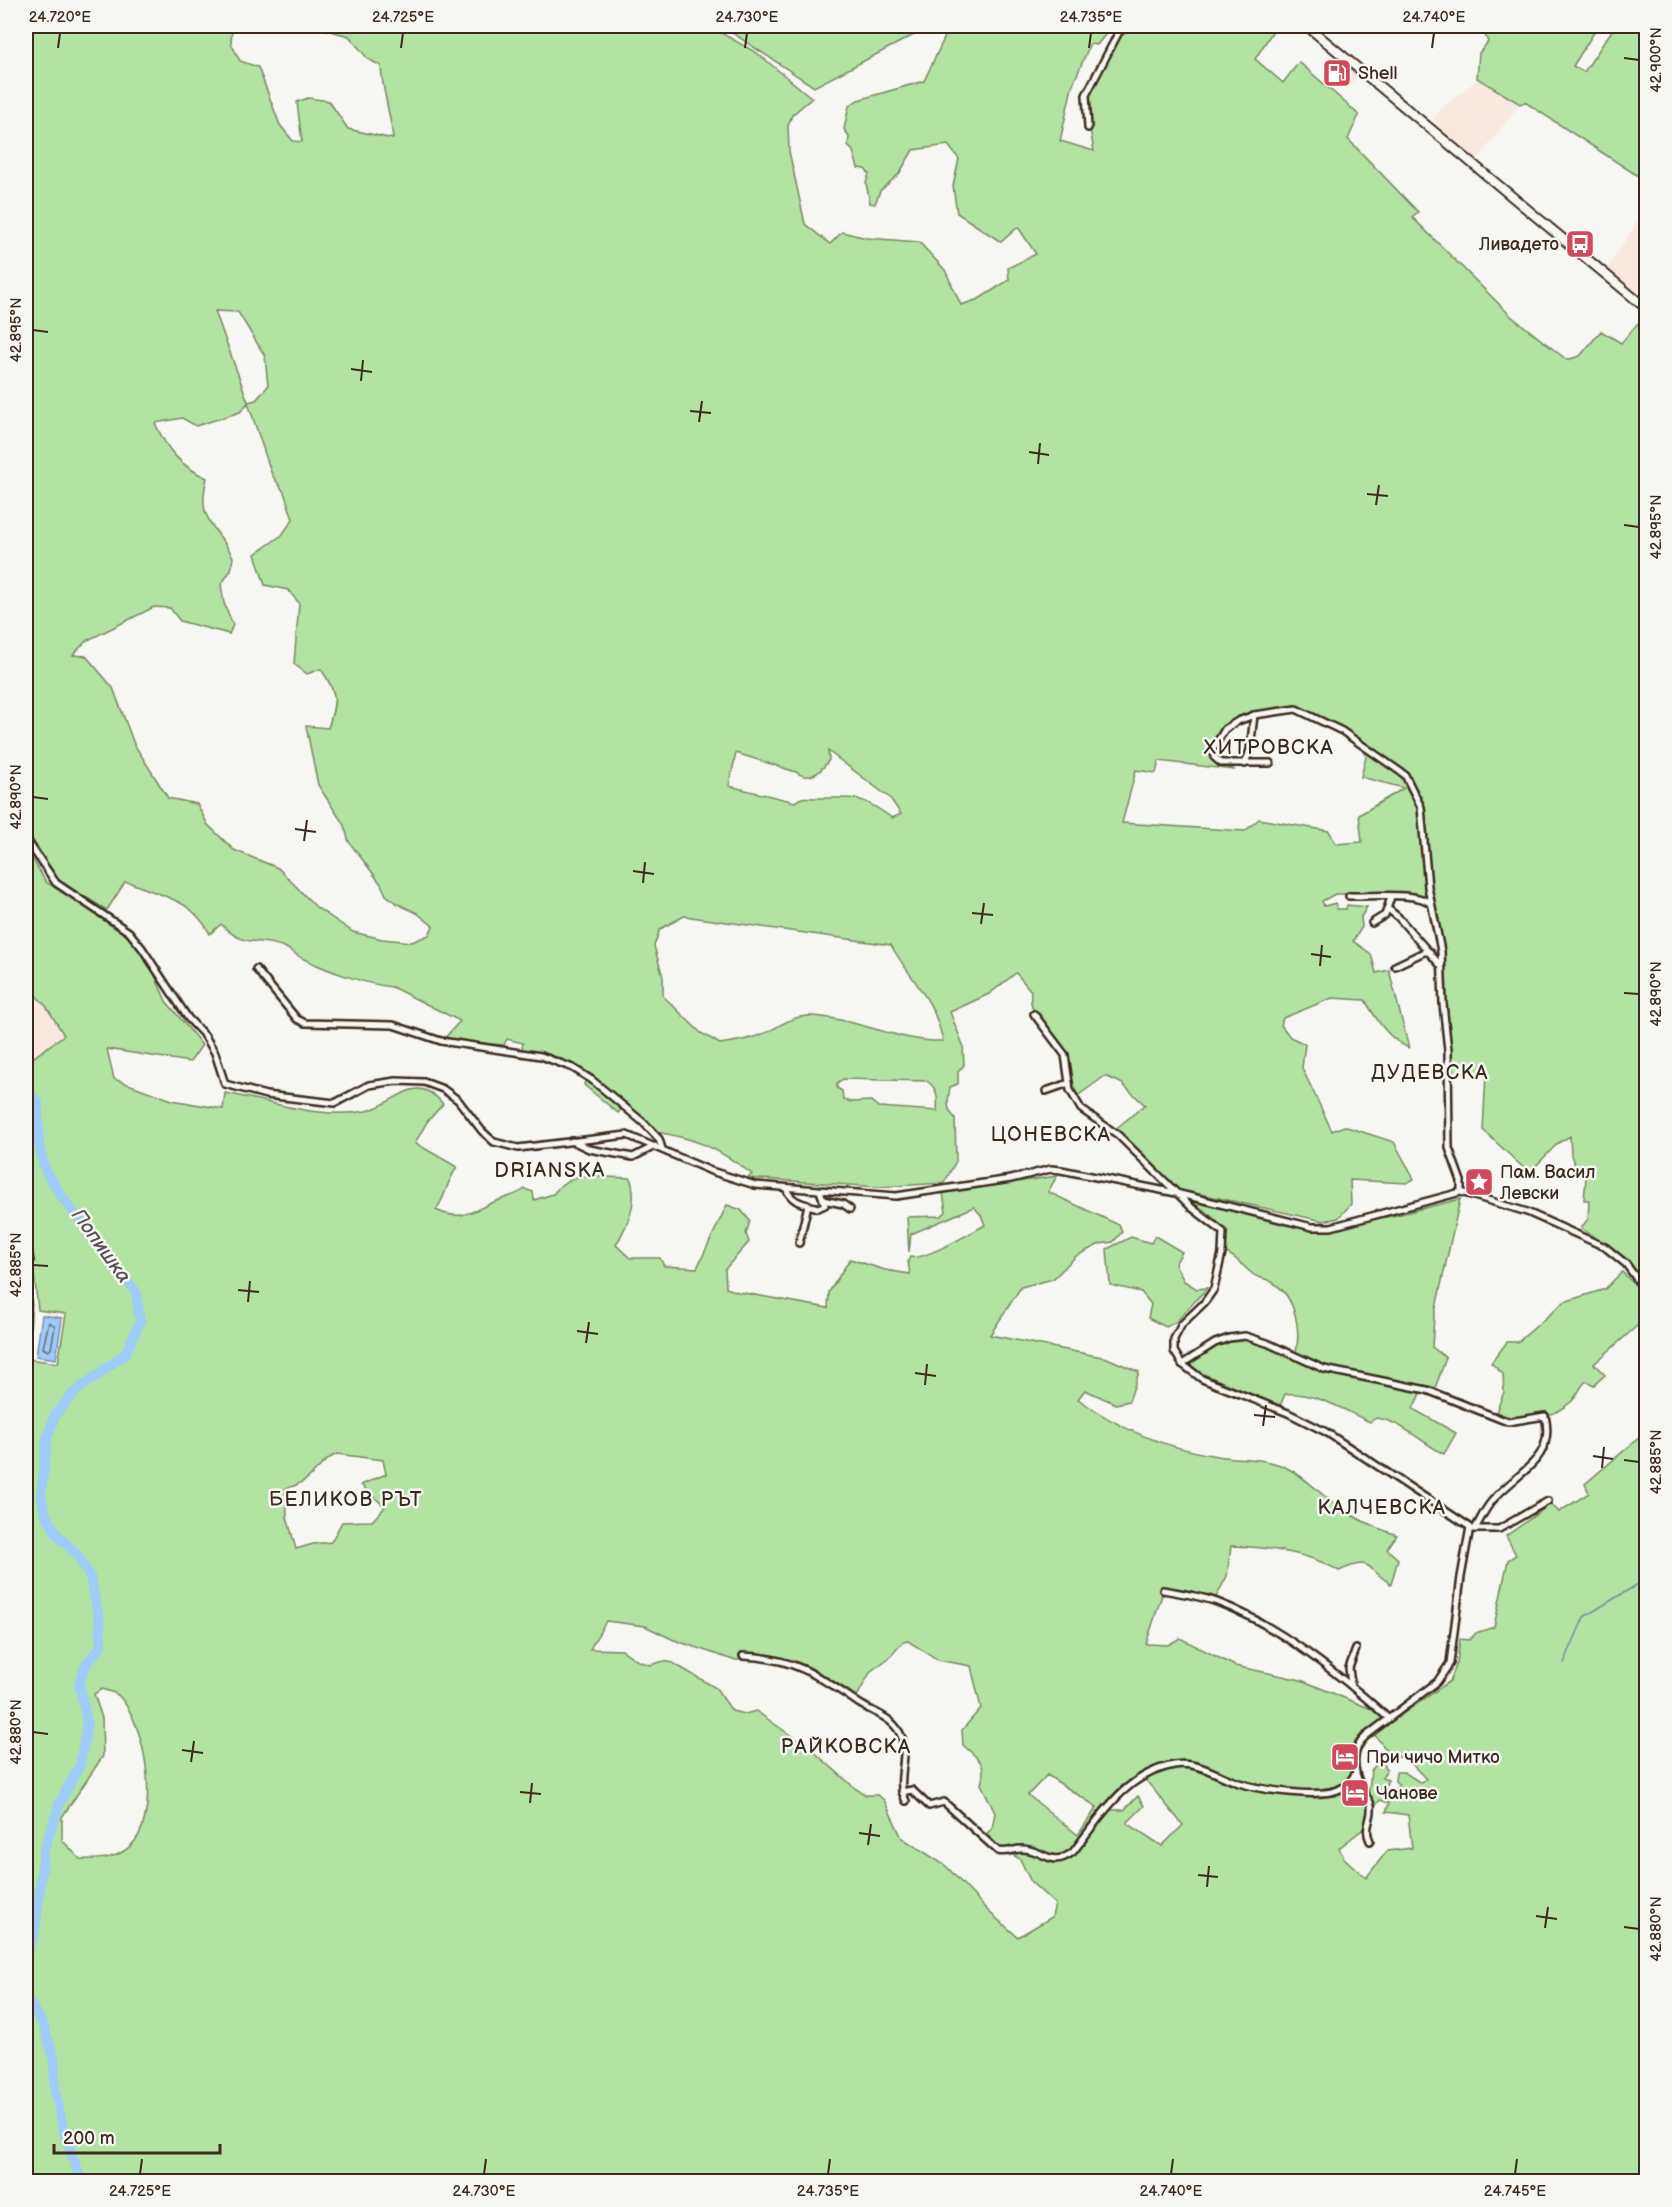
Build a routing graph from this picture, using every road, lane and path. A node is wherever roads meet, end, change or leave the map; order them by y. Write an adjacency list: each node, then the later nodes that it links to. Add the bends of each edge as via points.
1 (1122, 26): 3 (street, via 1086,95)
2 (1307, 26): 4 (street)
3 (1088, 128)
4 (1647, 308)
5 (1254, 714): 7 (street); 7 (street, via 1225,729 1213,749 1214,757 1221,763); 11 (street, via 1296,709 1342,730 1405,775 1421,807)
6 (1270, 763): 7 (street)
7 (1245, 764)
8 (26, 839): 21 (street, via 56,883 129,932 142,948 216,1053 225,1084 266,1095 326,1103 340,1102 369,1085 424,1082 458,1100 482,1131 505,1146 518,1148)
9 (1349, 896): 10 (street)
10 (1391, 897): 11 (street, via 1415,896); 12 (street)
11 (1432, 906): 16 (street)
12 (1388, 909): 13 (street); 14 (street)
13 (1372, 923)
14 (1430, 952): 15 (street); 16 (street)
15 (1395, 966)
16 (1442, 968): 27 (street, via 1449,1148)
17 (256, 969): 23 (street, via 297,1019 305,1023 393,1025 441,1041 541,1056 573,1068 644,1123 659,1139)
18 (1034, 1014): 19 (street, via 1065,1055)
19 (1068, 1083): 20 (street); 26 (street, via 1081,1109 1118,1135)
20 (1046, 1091)
21 (572, 1140): 22 (street, via 627,1135); 22 (street, via 589,1149 633,1157)
22 (655, 1146): 23 (street)
23 (662, 1149): 24 (street, via 733,1179)
24 (786, 1188): 25 (street); 29 (street, via 788,1196)
25 (820, 1191): 26 (street, via 911,1195 1051,1169); 28 (street)
26 (1176, 1192): 27 (street, via 1312,1227 1331,1227); 35 (street, via 1221,1228 1224,1236 1214,1289 1182,1324 1174,1339 1174,1351)
27 (1461, 1192): 34 (street, via 1527,1212 1605,1247 1626,1264)
28 (823, 1200): 29 (street, via 825,1205 821,1208); 30 (street)
29 (808, 1205): 32 (street)
30 (850, 1209)
31 (26, 1238): 33 (street)
32 (799, 1243)
33 (30, 1261)
34 (1647, 1293)
35 (1182, 1364): 37 (street, via 1202,1379 1326,1432); 37 (street, via 1215,1343 1245,1336 1324,1369 1427,1390 1508,1422 1545,1416 1548,1431 1544,1448 1533,1464 1491,1502)
36 (1548, 1501): 37 (street, via 1499,1529)
37 (1472, 1529): 42 (street, via 1450,1663 1437,1682)
38 (1163, 1590): 41 (street, via 1232,1609)
39 (1356, 1649): 41 (street, via 1349,1668)
40 (743, 1656): 44 (street, via 780,1660 806,1669 888,1719 904,1746)
41 (1351, 1684): 42 (street)
42 (1388, 1718): 43 (street, via 1359,1742)
43 (1354, 1774): 44 (street, via 1337,1791 1303,1792 1250,1786 1205,1768 1174,1765 1137,1779 1113,1800 1073,1852 1056,1860 1025,1849 998,1851 944,1802 929,1806 915,1792); 46 (street, via 1370,1802 1366,1833)
44 (902, 1792): 45 (street)
45 (906, 1801)
46 (1370, 1841)

